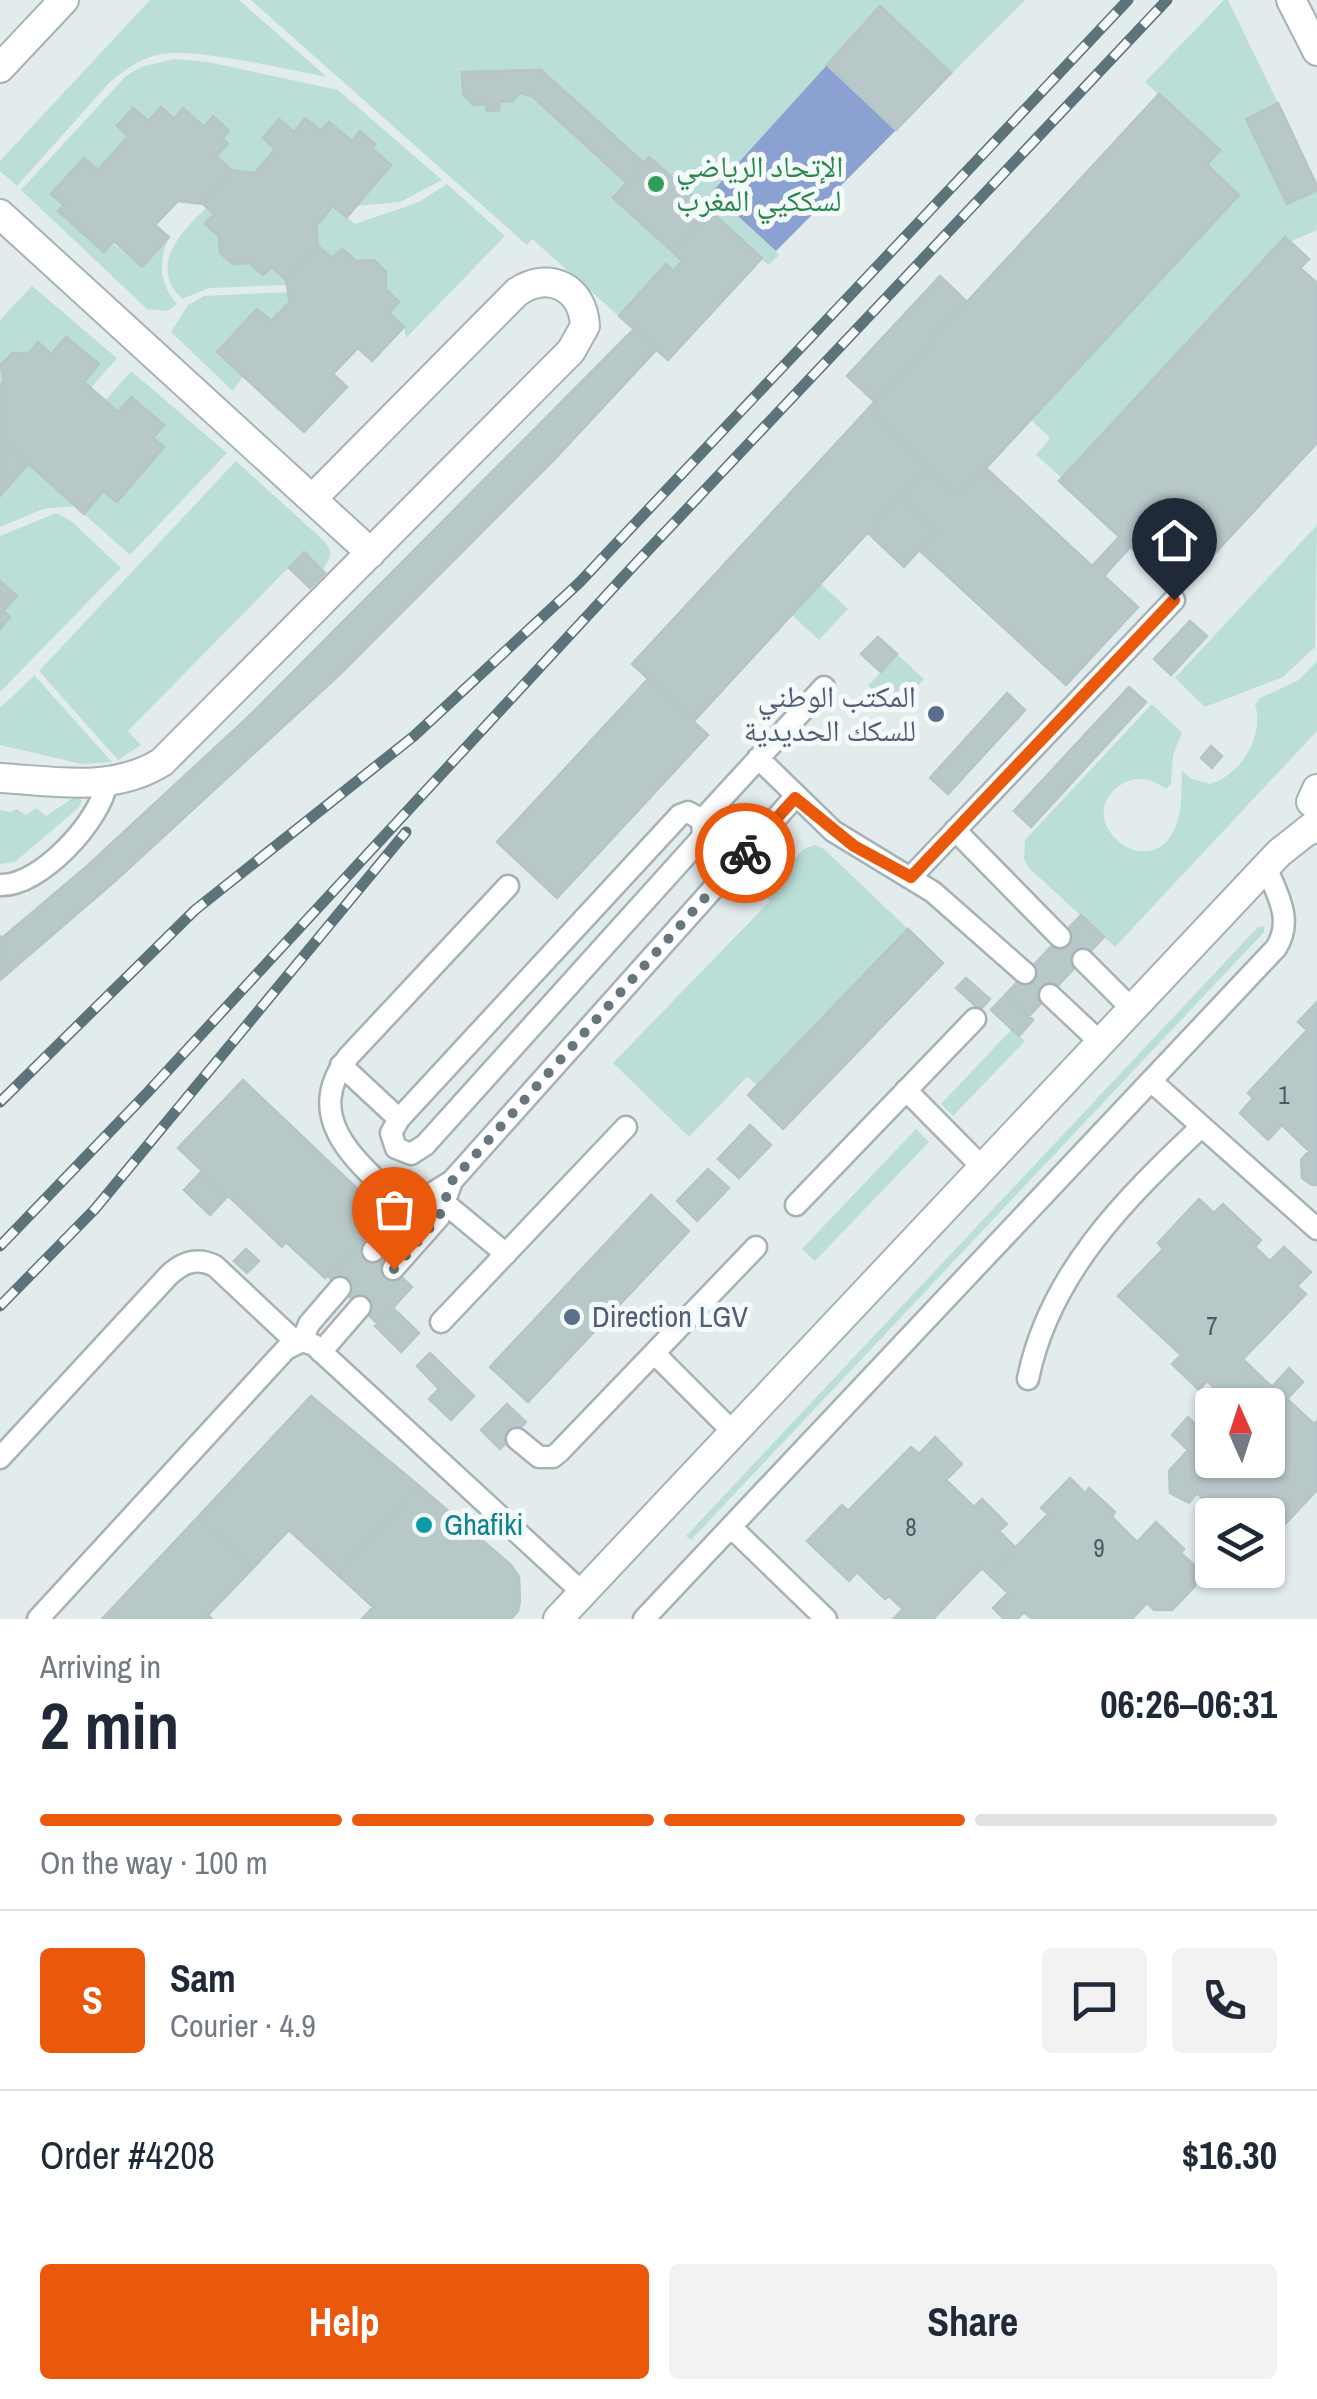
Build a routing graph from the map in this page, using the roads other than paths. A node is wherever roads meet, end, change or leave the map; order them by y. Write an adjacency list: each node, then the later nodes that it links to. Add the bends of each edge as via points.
1 (64, 0): 4 (street)
2 (1291, 0): 3 (street)
3 (1317, 51)
4 (0, 68)
5 (0, 214): 6 (street)
6 (312, 499): 7 (street); 7 (street, via 517,292 543,281 570,289 584,312 580,340)
7 (371, 553): 12 (street, via 162,762)
8 (1174, 600): 16 (lane)
9 (824, 687): 10 (lane)
10 (758, 758): 13 (lane); 15 (lane)
11 (0, 778): 12 (street)
12 (108, 782): 19 (lane, via 87,826 28,880)
13 (795, 798): 18 (lane, via 854,846); 35 (lane)
14 (1314, 812): 17 (street)
15 (702, 820): 31 (lane, via 680,815); 31 (lane, via 704,836 419,1151 396,1148 392,1134)
16 (955, 830): 18 (lane); 21 (lane)
17 (1273, 860): 25 (street); 29 (lane, via 1286,919 1282,939)
18 (911, 877): 23 (lane)
19 (0, 886)
20 (508, 886): 28 (lane)
21 (1060, 936)
22 (1084, 960): 25 (lane)
23 (1026, 973)
24 (1050, 995): 27 (lane)
25 (1132, 1009): 27 (street)
26 (975, 1019): 30 (lane)
27 (1101, 1042): 34 (street)
28 (342, 1065): 31 (lane); 37 (lane, via 331,1092 336,1133)
29 (1151, 1081): 33 (lane); 53 (lane)
30 (906, 1090): 34 (lane); 36 (lane)
31 (399, 1119)
32 (626, 1127): 41 (lane)
33 (1200, 1128): 38 (lane); 49 (lane, via 1072,1270 1040,1330)
34 (983, 1168): 50 (street)
35 (438, 1198): 37 (lane); 41 (lane); 42 (lane, via 434,1224)
36 (796, 1205)
37 (409, 1210): 40 (lane)
38 (1317, 1229)
39 (756, 1247): 48 (lane)
40 (374, 1250)
41 (506, 1254): 45 (lane)
42 (394, 1269)
43 (340, 1288): 46 (lane)
44 (360, 1307): 47 (lane)
45 (441, 1322)
46 (299, 1341): 47 (lane); 52 (lane, via 215,1266 186,1263); 55 (lane)
47 (321, 1352): 54 (lane)
48 (654, 1353): 50 (lane); 51 (lane, via 553,1457 539,1458)
49 (1028, 1380)
50 (734, 1433): 54 (street)
51 (517, 1439)
52 (0, 1458)
53 (731, 1527): 57 (lane); 58 (lane)
54 (583, 1594): 56 (street)
55 (38, 1619)
56 (558, 1619)
57 (644, 1619)
58 (826, 1619)

